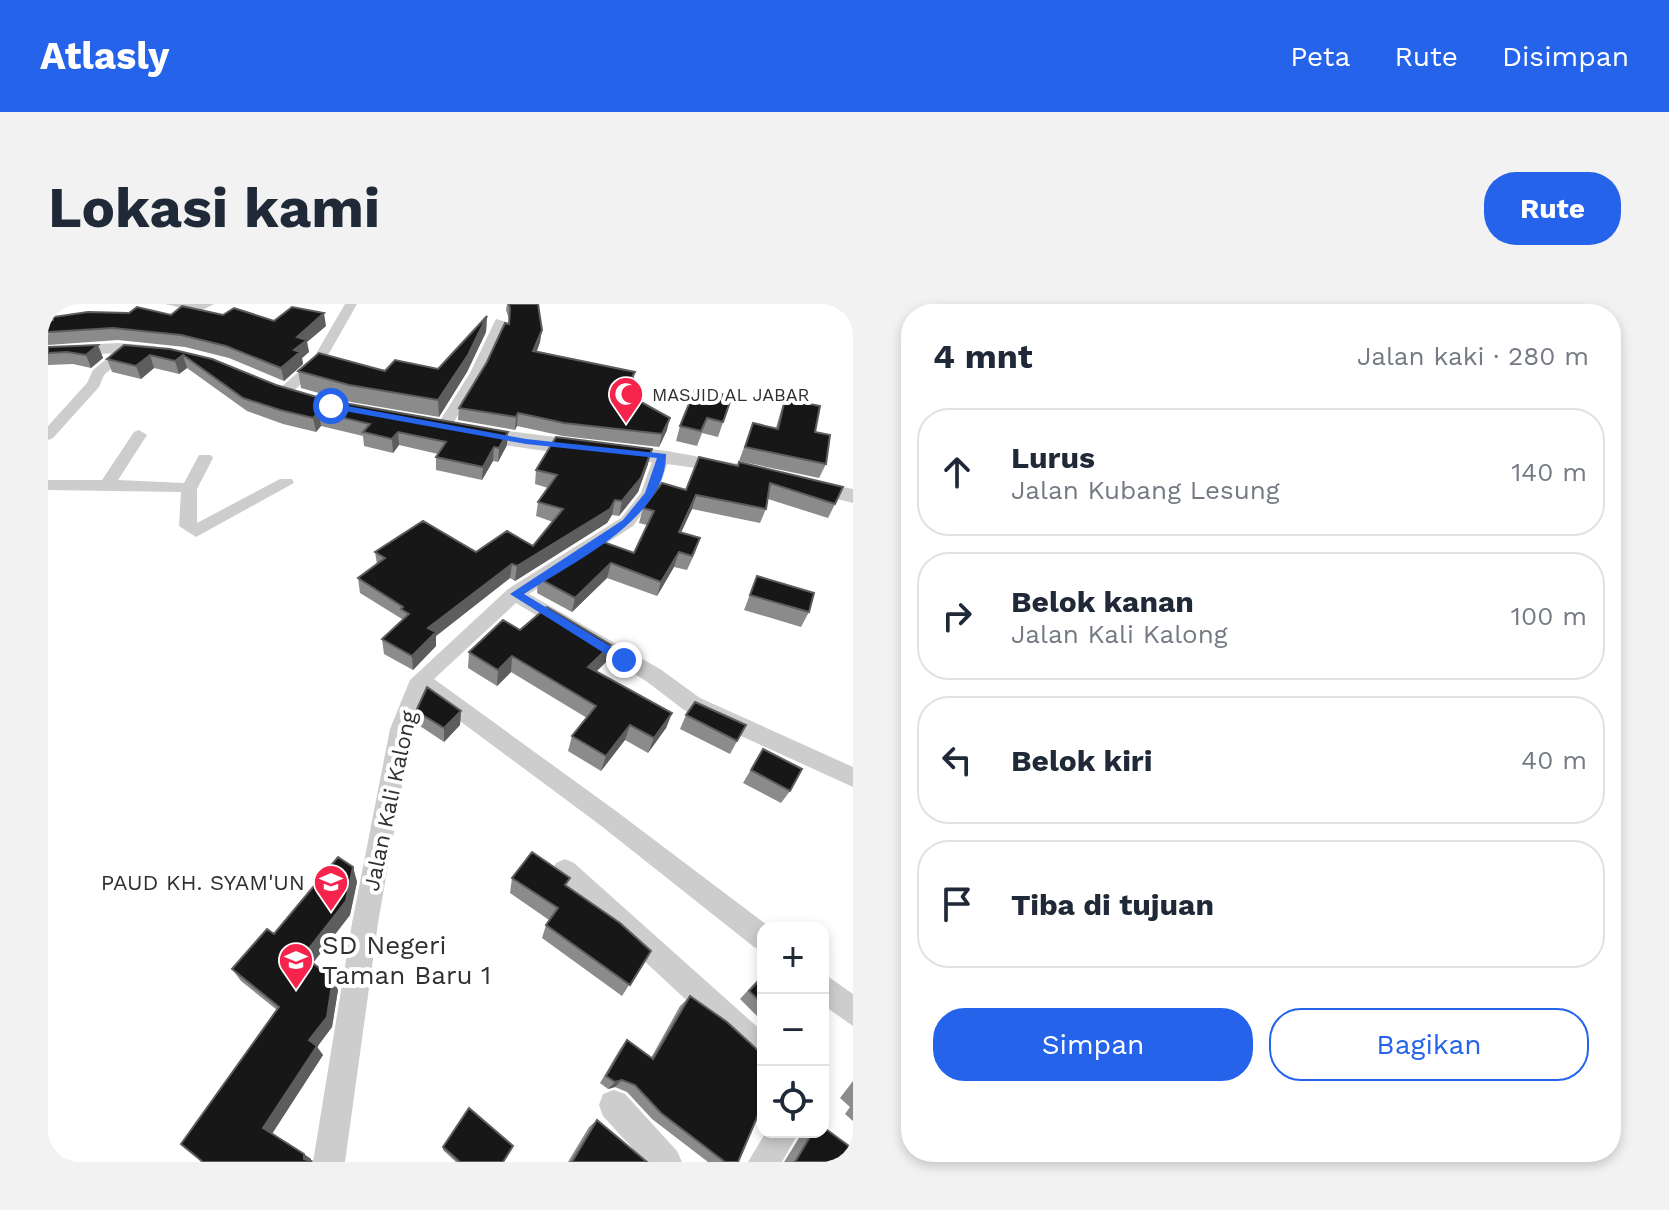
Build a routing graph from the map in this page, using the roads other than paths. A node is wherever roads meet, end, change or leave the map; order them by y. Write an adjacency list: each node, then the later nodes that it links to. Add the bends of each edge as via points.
1 (171, 304): 2 (street)
2 (208, 304)
3 (351, 304): 8 (street, via 318,361)
4 (501, 322): 11 (street)
5 (127, 349): 6 (street); 7 (street); 12 (street, via 98,373)
6 (48, 352)
7 (169, 353)
8 (278, 389): 9 (street)
9 (304, 398)
10 (418, 423): 11 (street)
11 (444, 427): 14 (street)
12 (48, 435)
13 (139, 435): 20 (street)
14 (662, 456): 16 (street); 23 (street, Jalan Kali Kalong, via 649,494 627,522)
15 (205, 458): 21 (street)
16 (748, 472)
17 (779, 479): 22 (street)
18 (286, 483): 21 (street, via 196,531 188,526)
19 (48, 485): 20 (street)
20 (107, 485): 21 (street)
21 (189, 489)
22 (853, 496)
23 (515, 594): 24 (street, Jalan Kali Kalong); 25 (street, via 653,675 692,704)
24 (420, 680): 27 (street); 33 (street, Jalan Kali Kalong, via 401,729)
25 (853, 777)
26 (565, 871): 30 (street)
27 (757, 933)
28 (829, 992): 29 (street)
29 (853, 1012)
30 (757, 1047)
31 (614, 1105): 34 (street)
32 (780, 1138): 35 (street)
33 (329, 1162)
34 (666, 1162)
35 (764, 1162)

